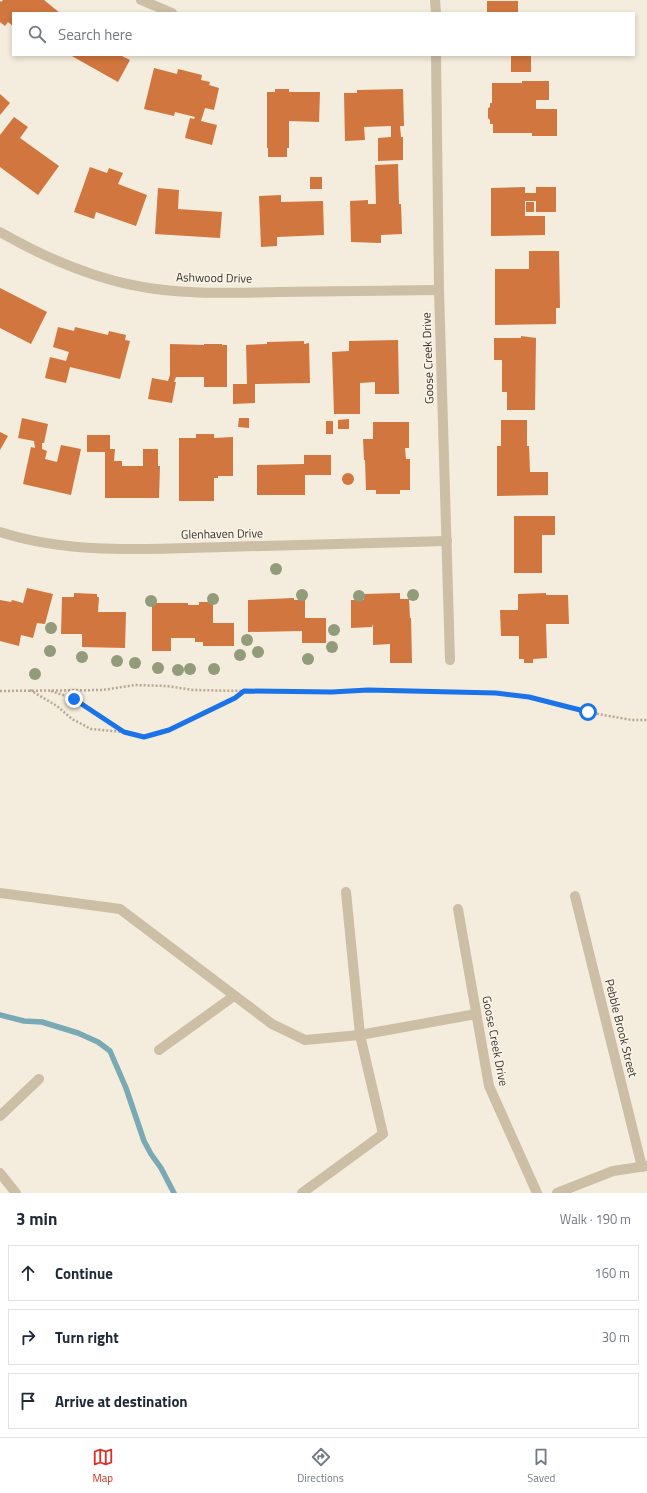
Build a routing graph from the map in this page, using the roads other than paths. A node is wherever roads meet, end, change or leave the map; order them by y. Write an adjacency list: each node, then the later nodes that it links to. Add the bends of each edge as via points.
1 (141, 0): 3 (street)
2 (435, 0): 4 (street)
3 (170, 12)
4 (436, 12)
5 (436, 56): 7 (street, Goose Creek Drive)
6 (0, 232): 7 (street, Ashwood Drive, via 60,263 132,285 162,290 213,293)
7 (438, 290): 9 (street, Goose Creek Drive)
8 (0, 532): 9 (street, Glenhaven Drive, via 73,547 137,549)
9 (447, 541): 10 (street, Goose Creek Drive)
10 (450, 660)
11 (346, 892): 17 (street)
12 (0, 893): 15 (street, via 120,909)
13 (575, 896): 21 (street, Pebble Brook Street)
14 (458, 909): 16 (street, Goose Creek Drive)
15 (234, 996): 17 (street, via 272,1024 305,1040); 18 (street)
16 (476, 1014): 17 (street); 25 (street, Goose Creek Drive, via 489,1086)
17 (360, 1035): 24 (street, via 383,1134)
18 (159, 1050)
19 (39, 1079): 20 (street)
20 (0, 1116)
21 (644, 1166): 26 (street, via 613,1171)
22 (0, 1173): 23 (street)
23 (16, 1193)
24 (302, 1193)
25 (537, 1193)
26 (557, 1193)

